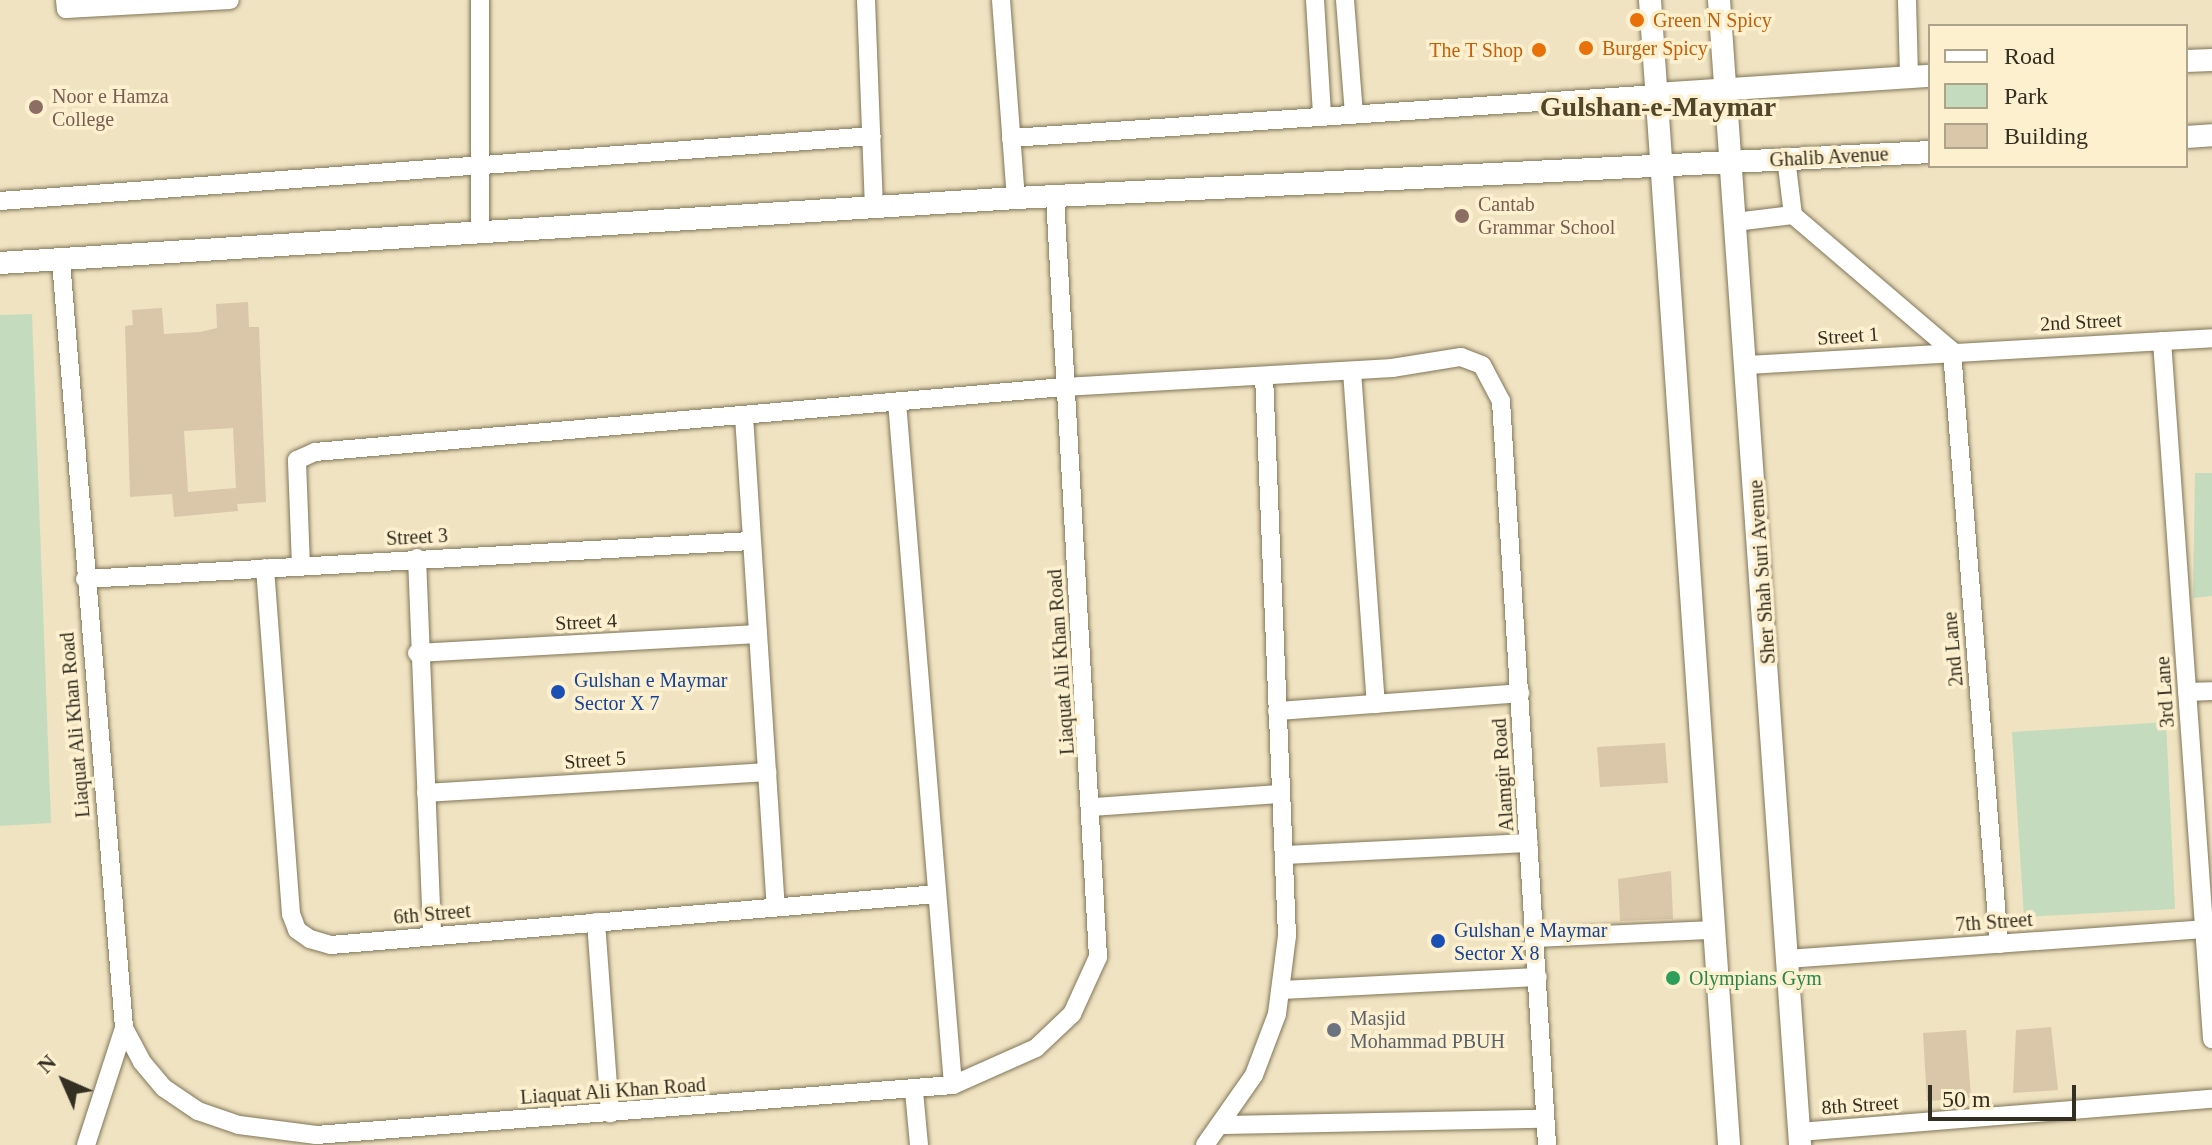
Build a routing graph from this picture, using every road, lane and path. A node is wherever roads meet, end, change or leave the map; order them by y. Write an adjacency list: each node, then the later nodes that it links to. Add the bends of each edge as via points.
1 (65, 0): 2 (street, via 66,9)
2 (230, 0)
3 (480, 0): 24 (street)
4 (866, 0): 19 (street)
5 (1001, 0): 21 (street)
6 (1315, 0): 17 (street)
7 (1345, 0): 16 (street)
8 (1650, 0): 15 (street)
9 (1719, 0): 14 (street, Sher Shah Suri Avenue)
10 (1907, 0): 13 (street)
11 (2212, 60): 12 (street)
12 (2188, 61)
13 (1920, 77): 14 (street)
14 (1724, 89): 15 (street); 25 (street, Sher Shah Suri Avenue)
15 (1656, 94): 16 (street); 26 (street)
16 (1354, 114): 17 (street)
17 (1322, 116): 21 (street)
18 (2212, 135): 20 (street)
19 (872, 136): 24 (street); 30 (street)
20 (2188, 137)
21 (1011, 138): 27 (street)
22 (1928, 152): 23 (street, Ghalib Avenue)
23 (1786, 158): 25 (street, Ghalib Avenue); 31 (street)
24 (480, 162): 29 (street); 33 (street)
25 (1729, 163): 26 (street, Ghalib Avenue); 32 (street, Sher Shah Suri Avenue)
26 (1662, 165): 28 (street, Ghalib Avenue); 68 (street)
27 (1016, 198): 28 (street, Ghalib Avenue); 30 (street, Ghalib Avenue)
28 (1055, 198): 42 (street, Liaquat Ali Khan Road)
29 (0, 201)
30 (874, 207): 33 (street, Ghalib Avenue)
31 (1793, 215): 32 (street); 38 (street)
32 (1735, 222): 39 (street, Sher Shah Suri Avenue)
33 (480, 233): 34 (street, Ghalib Avenue)
34 (61, 261): 35 (street, Ghalib Avenue); 49 (street, Liaquat Ali Khan Road)
35 (0, 263)
36 (2212, 338): 37 (street, 2nd Street)
37 (2162, 341): 38 (street, 2nd Street); 53 (street, 3rd Lane)
38 (1952, 351): 39 (street, Street 1); 71 (street, 2nd Lane)
39 (1748, 365): 72 (street, Sher Shah Suri Avenue)
40 (1352, 371): 41 (street); 54 (street, Alamgir Road, via 1461,357 1492,375 1501,401); 55 (street)
41 (1264, 376): 42 (street); 56 (street)
42 (1064, 387): 43 (street); 60 (street, Liaquat Ali Khan Road)
43 (897, 402): 44 (street); 64 (street)
44 (744, 416): 45 (street); 47 (street, via 315,452 297,460)
45 (751, 541): 46 (street, Street 3); 50 (street)
46 (417, 558): 47 (street, Street 3); 51 (street)
47 (301, 566): 48 (street, Street 3)
48 (265, 568): 49 (street, Street 3); 69 (street, 6th Street, via 291,914 297,930 331,945)
49 (85, 579): 76 (street, Liaquat Ali Khan Road)
50 (757, 634): 51 (street, Street 4); 57 (street)
51 (417, 653): 58 (street)
52 (2212, 691): 53 (street)
53 (2187, 692): 61 (street, 3rd Lane)
54 (1520, 693): 55 (street); 62 (street, Alamgir Road)
55 (1376, 704): 56 (street)
56 (1277, 711): 59 (street)
57 (767, 772): 58 (street, Street 5); 65 (street)
58 (426, 793): 69 (street)
59 (1281, 794): 60 (street); 63 (street)
60 (1093, 807): 78 (street, Liaquat Ali Khan Road, via 1098,957 1087,988 1072,1014 1036,1048)
61 (2205, 835): 67 (street, 3rd Lane)
62 (1529, 843): 63 (street); 70 (street, Alamgir Road)
63 (1284, 855): 75 (street, via 1287,936)
64 (937, 894): 65 (street, 6th Street); 78 (street)
65 (776, 907): 66 (street, 6th Street)
66 (596, 922): 69 (street, 6th Street); 81 (street)
67 (2204, 929): 71 (street, 7th Street); 74 (street, 3rd Lane)
68 (1714, 930): 70 (street); 90 (street)
69 (432, 936)
70 (1535, 938): 73 (street, Alamgir Road)
71 (1999, 944): 72 (street, 7th Street)
72 (1787, 959): 84 (street, Sher Shah Suri Avenue)
73 (1538, 977): 75 (street); 82 (street, Alamgir Road)
74 (2210, 982): 77 (street, 3rd Lane)
75 (1281, 990): 83 (street, via 1254,1075)
76 (124, 1028): 85 (street, Liaquat Ali Khan Road, via 164,1088 198,1111); 86 (street)
77 (2212, 1039)
78 (953, 1085): 79 (street, Liaquat Ali Khan Road)
79 (914, 1091): 81 (street, Liaquat Ali Khan Road); 87 (street)
80 (2212, 1099): 84 (street, 8th Street)
81 (610, 1113): 85 (street, Liaquat Ali Khan Road)
82 (1545, 1119): 83 (street); 89 (street, Alamgir Road)
83 (1221, 1125): 88 (street)
84 (1800, 1138)
85 (316, 1140)
86 (86, 1145)
87 (919, 1145)
88 (1205, 1145)
89 (1547, 1145)
90 (1729, 1145)

